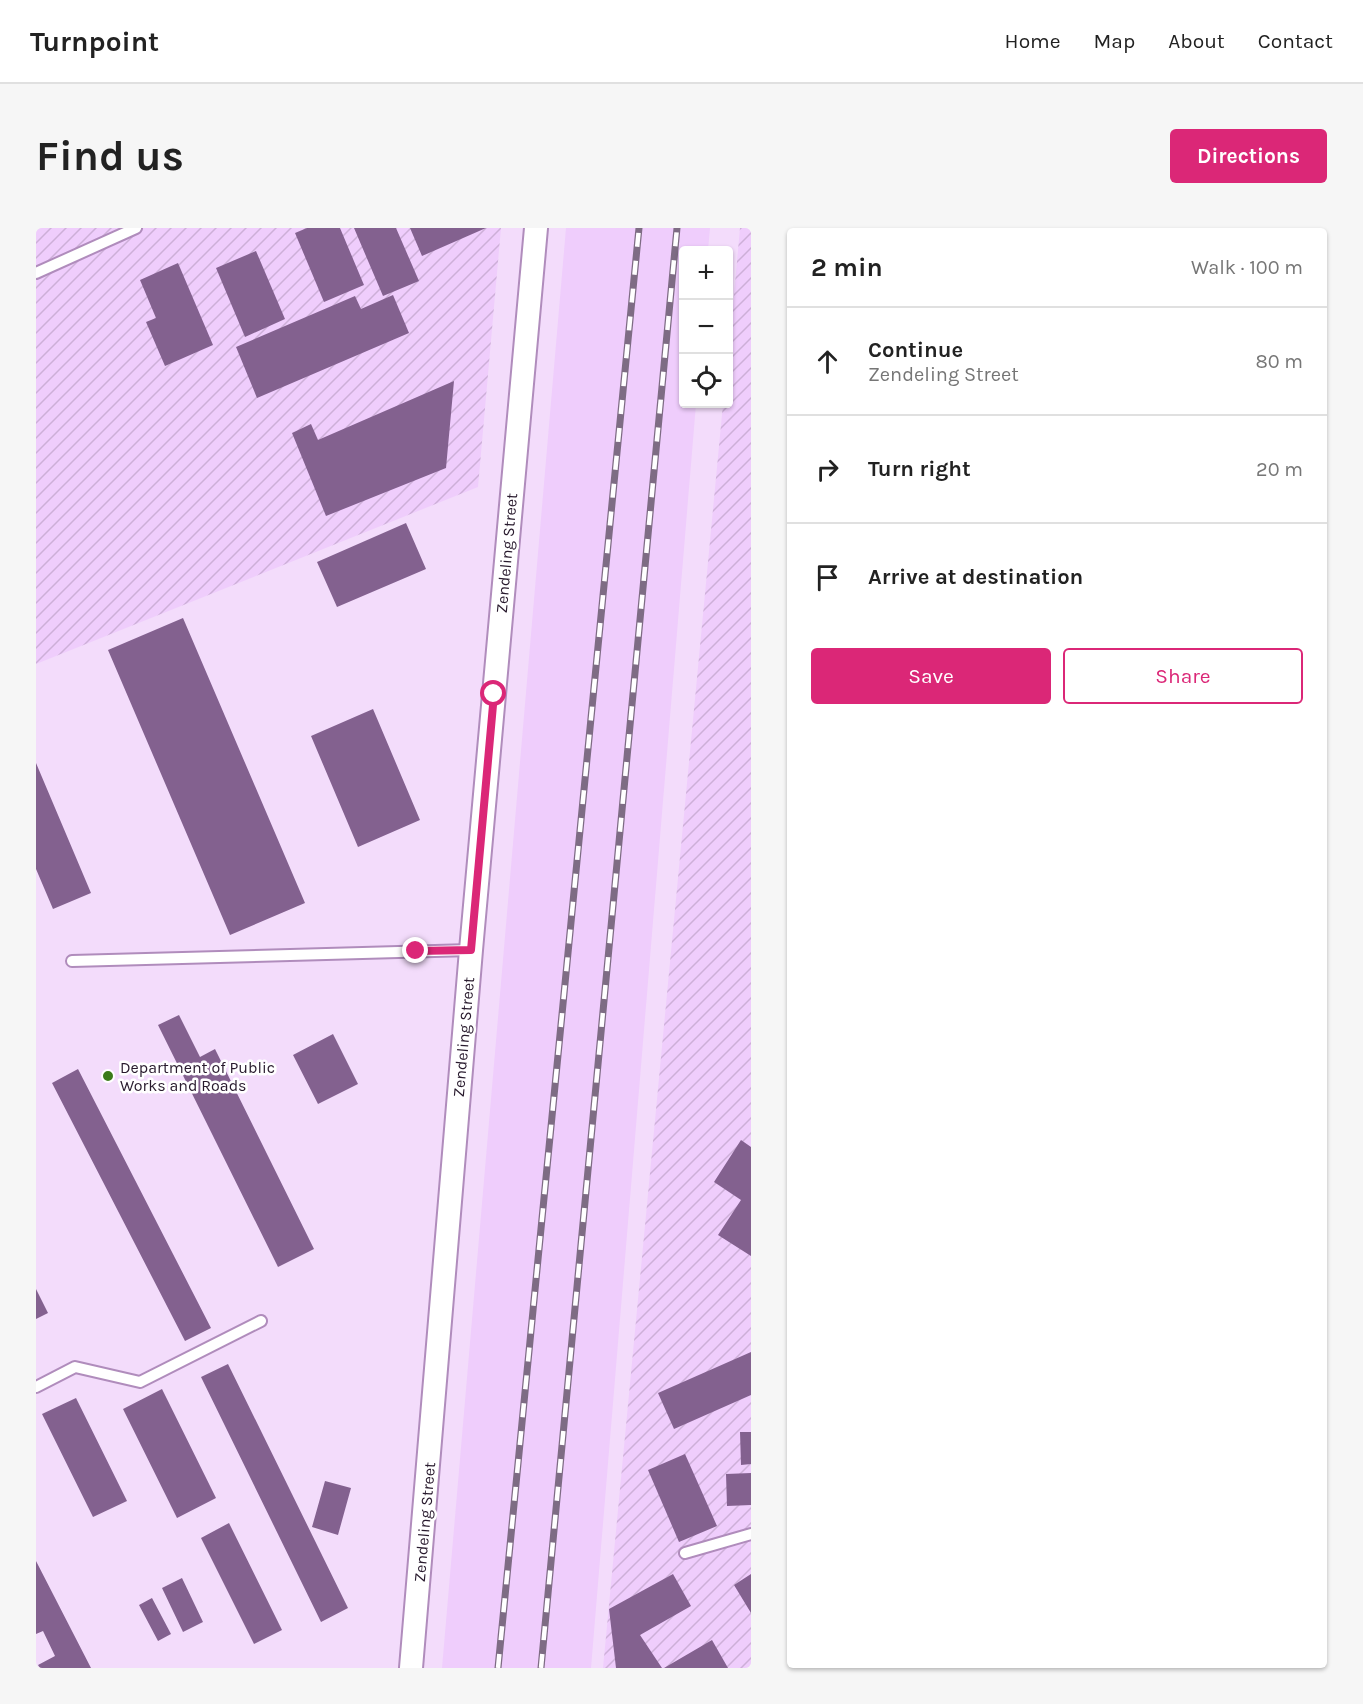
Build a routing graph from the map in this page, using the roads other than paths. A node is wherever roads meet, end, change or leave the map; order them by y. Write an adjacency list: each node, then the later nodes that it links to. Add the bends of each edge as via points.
1 (136, 228): 3 (lane)
2 (536, 228): 4 (street, Zendeling Street)
3 (36, 273)
4 (471, 950): 5 (lane); 10 (street, Zendeling Street)
5 (72, 961)
6 (261, 1321): 7 (lane, via 140,1382 75,1367)
7 (36, 1387)
8 (751, 1534): 9 (lane)
9 (685, 1553)
10 (411, 1668)

